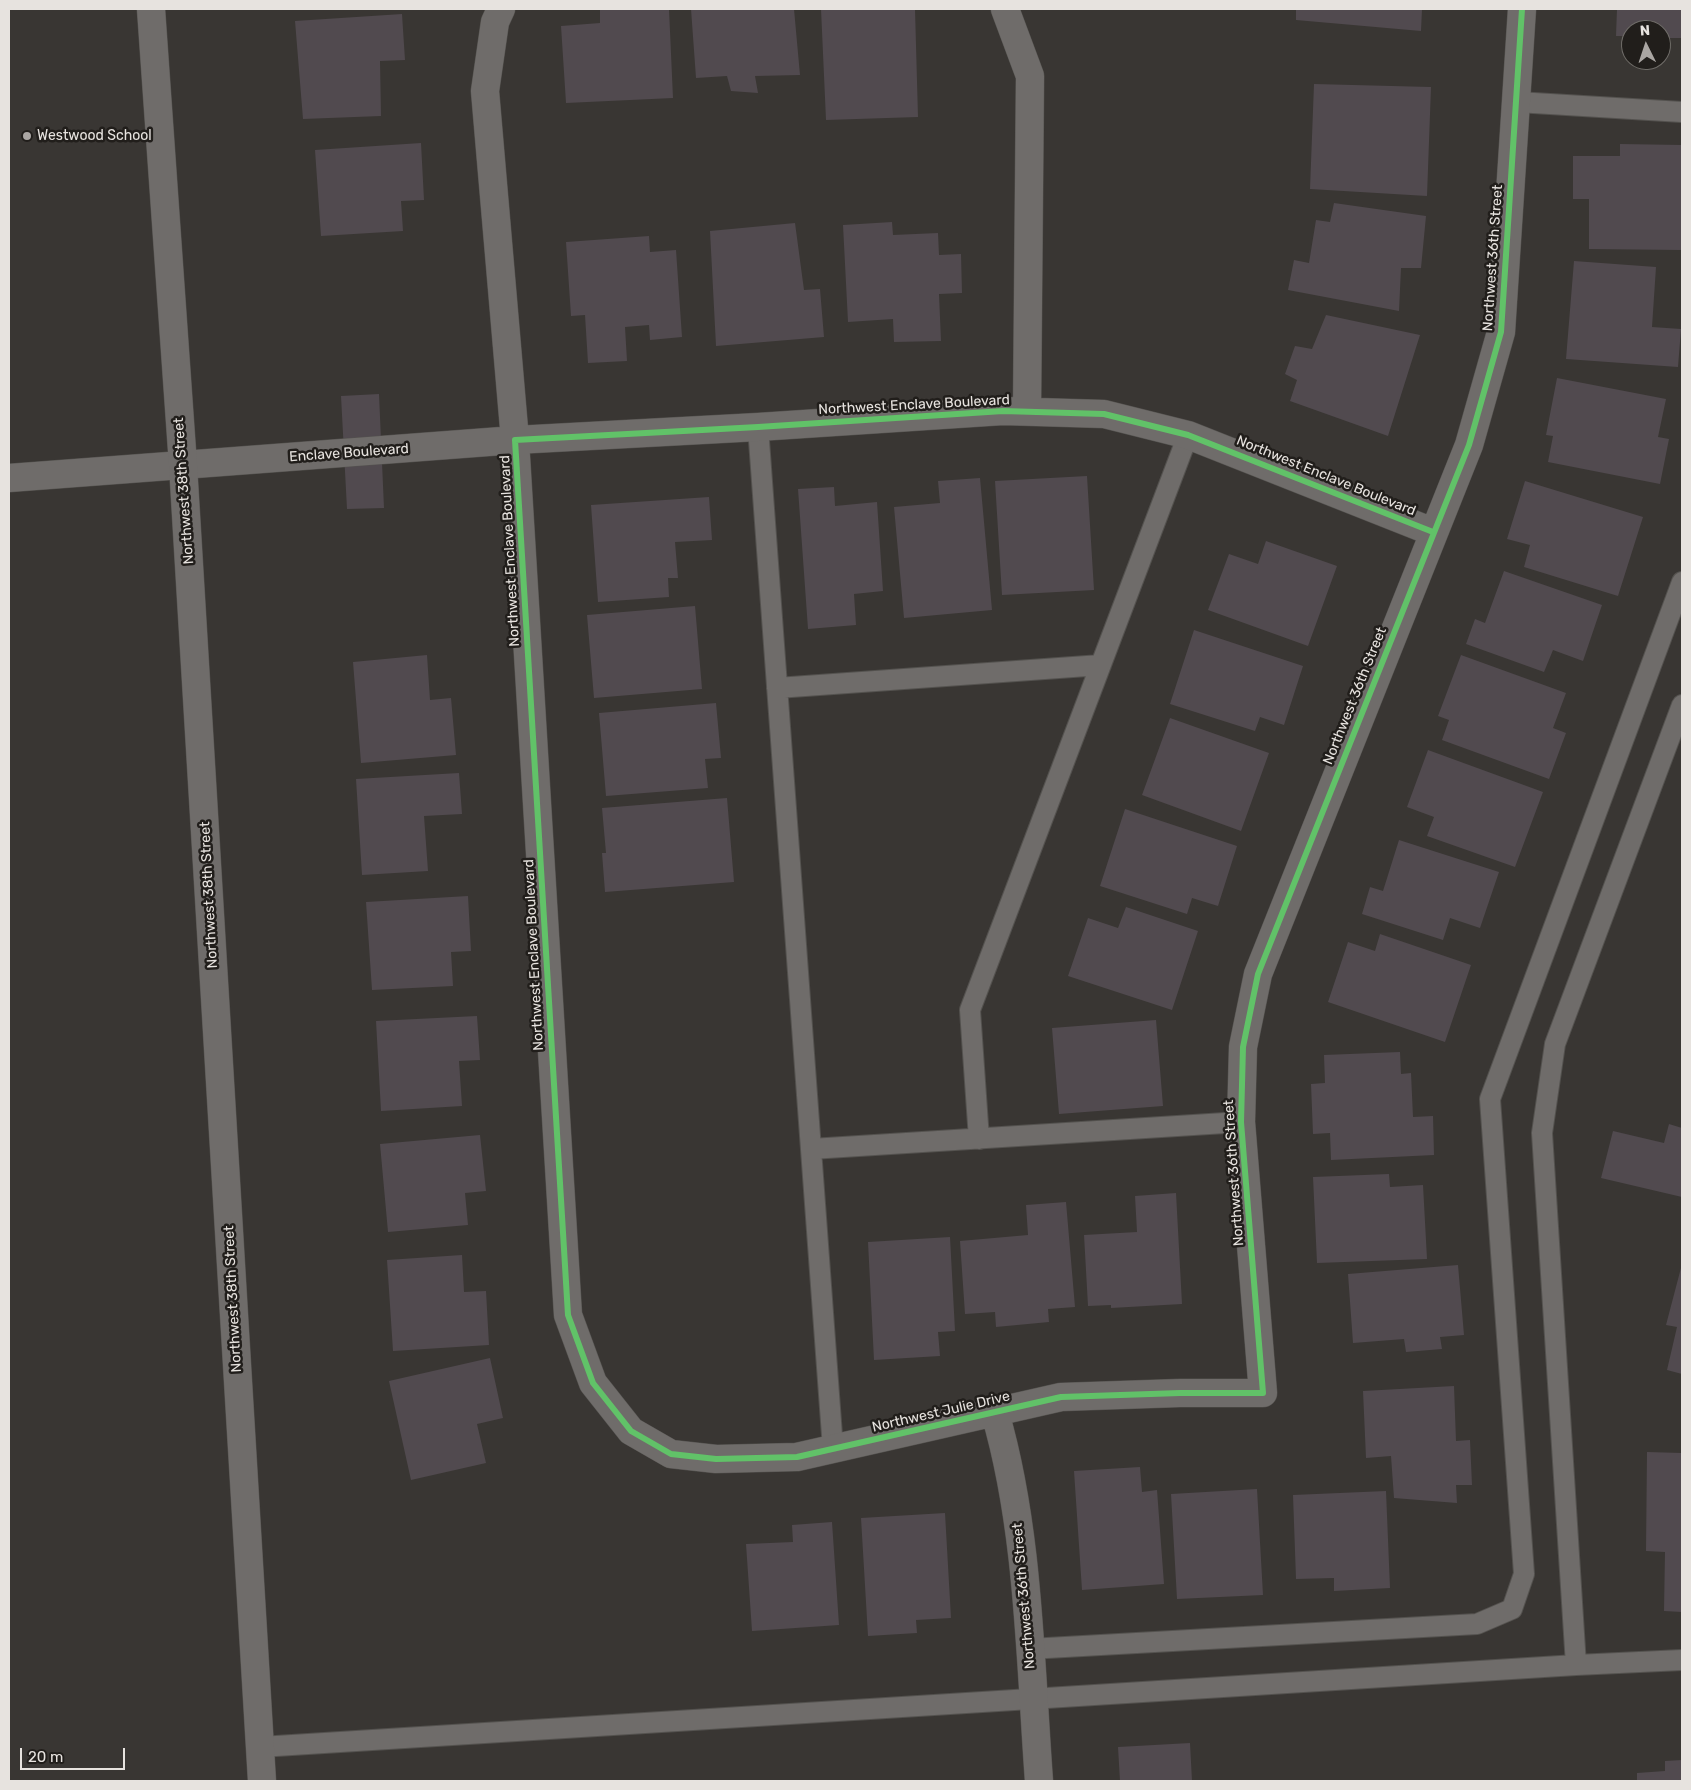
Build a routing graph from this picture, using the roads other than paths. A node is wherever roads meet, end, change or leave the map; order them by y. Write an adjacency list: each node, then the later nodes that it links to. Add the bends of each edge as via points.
1 (150, 9): 11 (street, Northwest 38th Street)
2 (501, 9): 10 (street, via 495,22 485,91)
3 (1005, 9): 7 (street, via 1030,76)
4 (1522, 9): 5 (street, Northwest 36th Street)
5 (1517, 102): 6 (lane); 13 (street, Northwest 36th Street, via 1501,332 1469,445)
6 (1682, 112)
7 (1026, 411): 8 (street, Northwest Enclave Boulevard); 9 (street, Northwest Enclave Boulevard, via 1104,414)
8 (758, 427): 10 (street, Northwest Enclave Boulevard); 16 (lane)
9 (1188, 435): 13 (street, Northwest Enclave Boulevard); 15 (lane)
10 (515, 440): 11 (street, Enclave Boulevard); 23 (street, Northwest Enclave Boulevard, via 568,1315 593,1384)
11 (183, 465): 12 (street, Enclave Boulevard); 29 (street, Northwest 38th Street)
12 (9, 478)
13 (1433, 532): 18 (street, Northwest 36th Street, via 1258,974 1243,1048)
14 (1682, 582): 25 (lane, via 1490,1099 1524,1574 1512,1608 1477,1624)
15 (1101, 665): 16 (lane); 19 (lane, via 970,1010)
16 (777, 688): 20 (lane)
17 (1682, 705): 27 (lane, via 1555,1044 1542,1133)
18 (1241, 1122): 19 (lane); 21 (street, Northwest 36th Street)
19 (980, 1139): 20 (lane)
20 (811, 1149): 24 (lane)
21 (1264, 1393): 22 (street, Northwest Julie Drive, via 1180,1392 1061,1397)
22 (995, 1412): 24 (street, Northwest Julie Drive); 25 (street, Northwest 36th Street, via 1008,1456 1019,1526)
23 (631, 1431): 24 (street, Northwest Julie Drive, via 671,1454 716,1460 797,1457)
24 (833, 1449)
25 (1029, 1649): 28 (street, Northwest 36th Street)
26 (1682, 1660): 27 (lane)
27 (1576, 1665): 28 (lane)
28 (1033, 1699): 29 (lane); 31 (street, Northwest 36th Street)
29 (260, 1748): 30 (street, Northwest 38th Street)
30 (262, 1781)
31 (1039, 1781)

